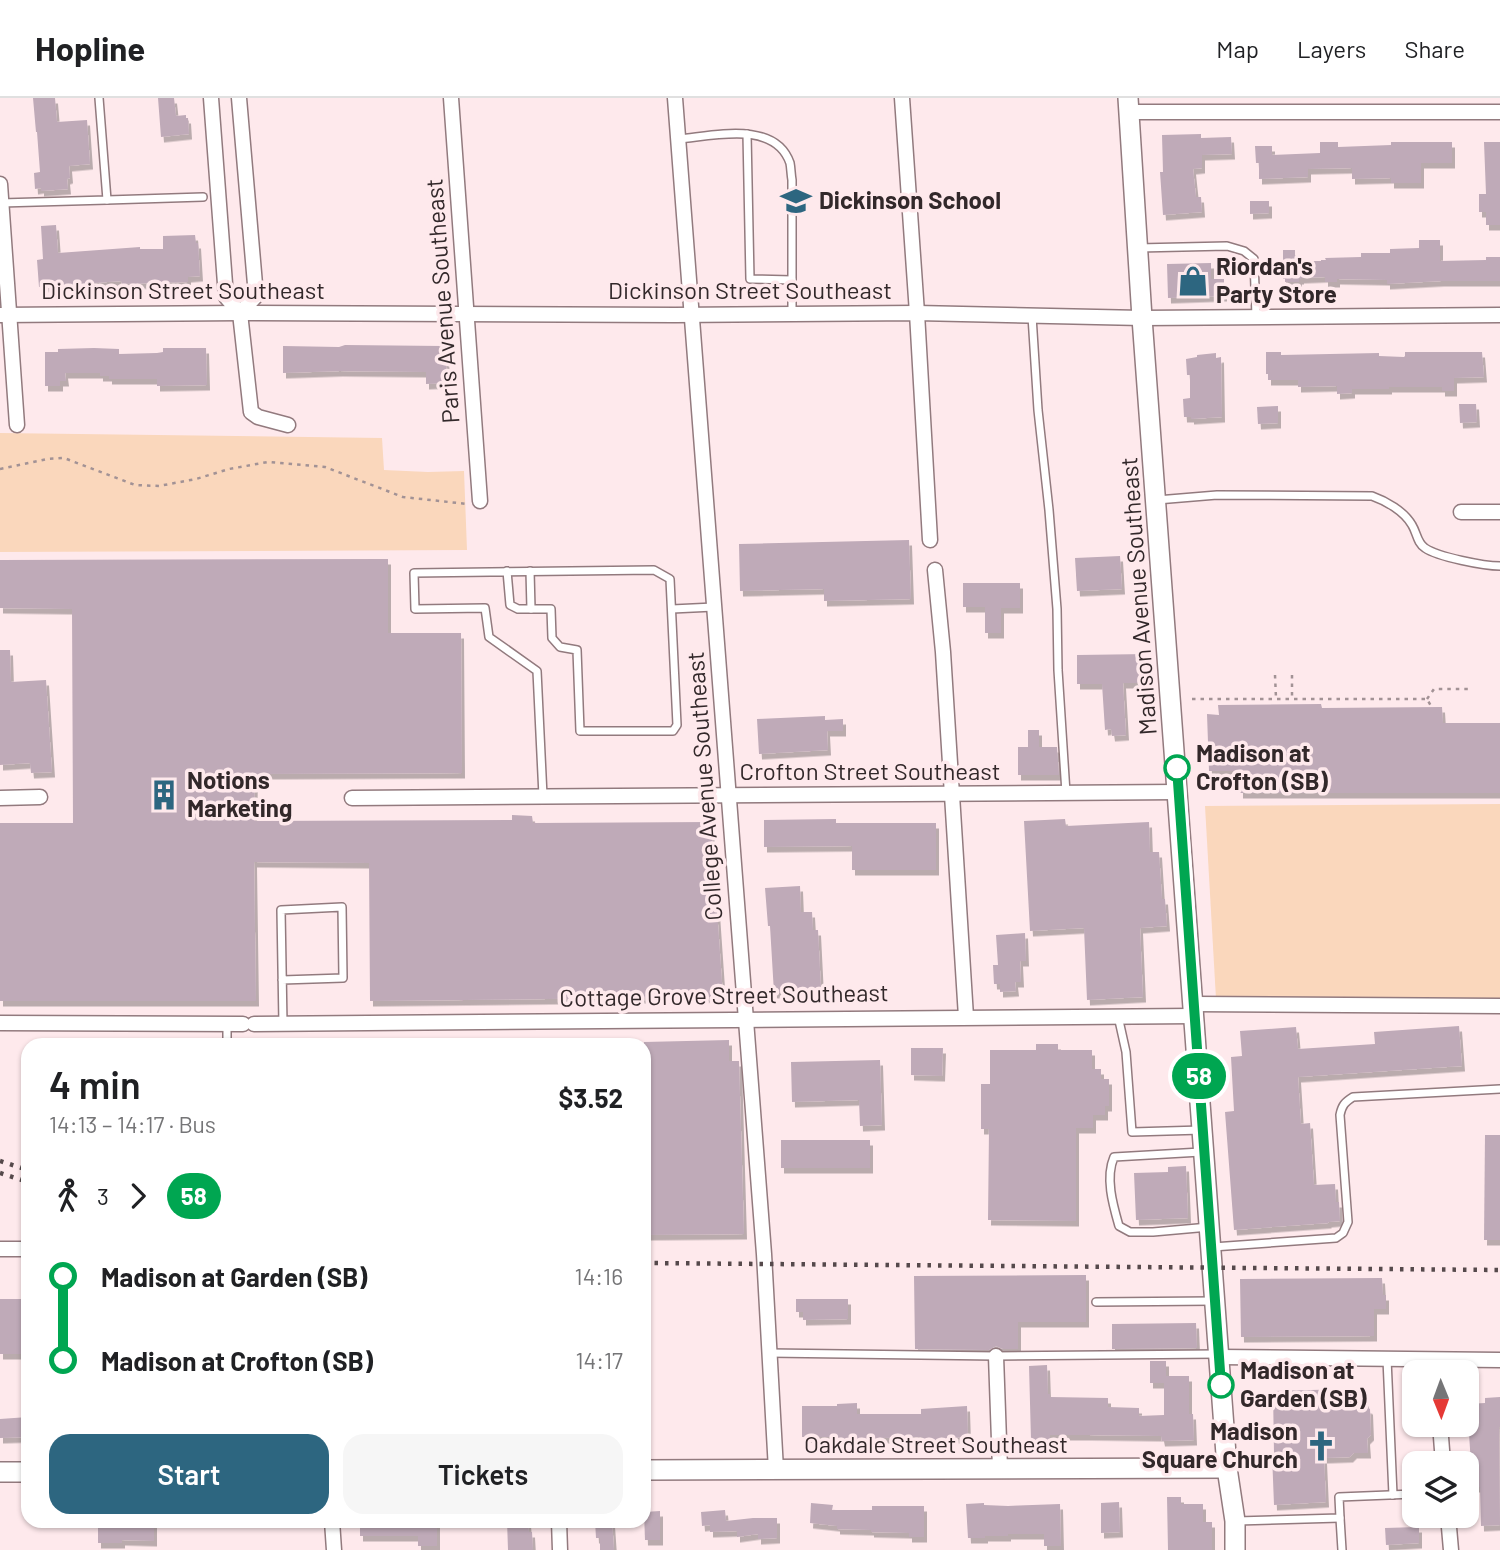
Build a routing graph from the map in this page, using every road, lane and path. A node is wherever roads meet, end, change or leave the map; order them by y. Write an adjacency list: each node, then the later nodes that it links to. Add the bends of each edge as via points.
1 (99, 98): 13 (lane)
2 (211, 98): 17 (street, via 226,297)
3 (239, 98): 17 (street, via 256,296)
4 (451, 98): 21 (street, Paris Avenue Southeast)
5 (675, 98): 10 (street, College Avenue Southeast)
6 (902, 98): 18 (street)
7 (1128, 105): 8 (street); 15 (street, Madison Avenue Southeast)
8 (1500, 112)
9 (747, 134): 10 (lane); 16 (lane, via 769,139 790,164); 16 (lane, via 750,279)
10 (678, 139): 22 (street, College Avenue Southeast)
11 (0, 184): 14 (street)
12 (204, 197): 13 (lane)
13 (107, 200): 14 (lane)
14 (1, 203): 20 (street)
15 (1138, 248): 25 (lane, via 1227,246 1244,251 1254,259); 26 (street, Madison Avenue Southeast)
16 (792, 280): 19 (lane)
17 (240, 313): 20 (street, Dickinson Street Southeast); 21 (street, Dickinson Street Southeast); 28 (street, via 251,412)
18 (917, 313): 19 (street, Dickinson Street Southeast); 24 (street, Dickinson Street Southeast); 34 (street)
19 (792, 314): 22 (street, Dickinson Street Southeast)
20 (5, 315): 27 (street)
21 (466, 315): 22 (street, Dickinson Street Southeast); 31 (street, Paris Avenue Southeast)
22 (693, 315): 39 (street, College Avenue Southeast)
23 (1500, 315): 25 (street, Dickinson Street Southeast)
24 (1032, 316): 26 (street, Dickinson Street Southeast); 51 (lane, via 1057,609)
25 (1256, 317): 26 (street, Dickinson Street Southeast)
26 (1142, 318): 30 (street, Madison Avenue Southeast)
27 (18, 425)
28 (288, 425)
29 (0, 469): 31 (path, via 64,458 135,485 159,486 268,462 325,467 403,497 465,504)
30 (1156, 500): 35 (lane, via 1217,495 1372,496 1402,514 1423,547); 50 (street, Madison Avenue Southeast)
31 (481, 501)
32 (1461, 512): 33 (street)
33 (1500, 512)
34 (930, 540)
35 (1500, 566)
36 (936, 570): 52 (street)
37 (507, 571): 38 (lane); 40 (lane, via 510,605); 56 (lane, via 414,573 415,609 485,608 489,637 537,671)
38 (530, 571): 40 (lane); 41 (lane, via 654,570 670,579)
39 (714, 607): 41 (lane); 53 (street, College Avenue Southeast)
40 (531, 609): 41 (lane, via 551,609 552,638 560,647 577,650 580,731 673,731 677,725)
41 (672, 609)
42 (1275, 675): 45 (path)
43 (1292, 675): 46 (path)
44 (1470, 689): 48 (path, via 1434,689)
45 (1276, 698): 46 (path); 47 (path)
46 (1292, 698): 48 (path)
47 (1192, 699)
48 (1427, 699): 49 (path)
49 (1431, 706)
50 (1178, 792): 51 (street, Crofton Street Southeast); 60 (street, Madison Avenue Southeast)
51 (1066, 793): 52 (street, Crofton Street Southeast)
52 (951, 794): 53 (street, Crofton Street Southeast); 62 (street)
53 (729, 796): 56 (street, Crofton Street Southeast); 63 (street, College Avenue Southeast)
54 (40, 797): 57 (street)
55 (352, 797): 56 (street, Crofton Street Southeast)
56 (543, 797)
57 (0, 798)
58 (282, 980): 58 (lane, via 281,910 342,907 343,978); 66 (lane)
59 (1500, 1006): 60 (street, Cottage Grove Street Southeast)
60 (1194, 1010): 61 (street, Cottage Grove Street Southeast); 69 (street, Madison Avenue Southeast)
61 (1118, 1016): 62 (street, Cottage Grove Street Southeast); 69 (lane, via 1126,1052 1132,1132)
62 (966, 1017): 63 (street, Cottage Grove Street Southeast)
63 (746, 1019): 66 (street, Cottage Grove Street Southeast); 76 (street, College Avenue Southeast)
64 (0, 1023): 65 (street, Cottage Grove Street Southeast)
65 (227, 1024): 66 (street, Cottage Grove Street Southeast); 67 (lane)
66 (283, 1024)
67 (228, 1038)
68 (1500, 1089): 71 (lane, via 1345,1101 1340,1115 1348,1222 1343,1233 1336,1238)
69 (1203, 1130): 70 (street, Madison Avenue Southeast)
70 (1204, 1152): 71 (street, Madison Avenue Southeast); 71 (lane, via 1114,1157 1109,1167 1119,1226 1130,1233)
71 (1211, 1237): 74 (street, Madison Avenue Southeast)
72 (0, 1249): 73 (street)
73 (21, 1249)
74 (1215, 1301): 75 (lane); 78 (street, Madison Avenue Southeast)
75 (1097, 1302)
76 (769, 1353): 77 (lane); 86 (street, College Avenue Southeast)
77 (996, 1356): 78 (lane); 84 (street)
78 (1219, 1356): 79 (street); 83 (street, Madison Avenue Southeast)
79 (1387, 1358): 80 (street); 89 (lane)
80 (1402, 1360)
81 (1500, 1360): 82 (street)
82 (1479, 1362)
83 (1227, 1468): 84 (street, Oakdale Street Southeast); 92 (street, Madison Avenue Southeast)
84 (1000, 1469): 86 (street, Oakdale Street Southeast)
85 (651, 1470): 86 (street, Oakdale Street Southeast)
86 (776, 1470)
87 (0, 1472): 88 (street)
88 (21, 1472)
89 (1393, 1495): 90 (lane); 91 (lane, via 1339,1497)
90 (1402, 1495)
91 (1340, 1518): 92 (lane); 99 (lane)
92 (1235, 1521): 98 (street, Madison Avenue Southeast)
93 (332, 1528): 96 (street)
94 (559, 1528): 97 (street)
95 (1449, 1528): 100 (street)
96 (334, 1550)
97 (560, 1550)
98 (1235, 1550)
99 (1342, 1550)
100 (1451, 1550)

